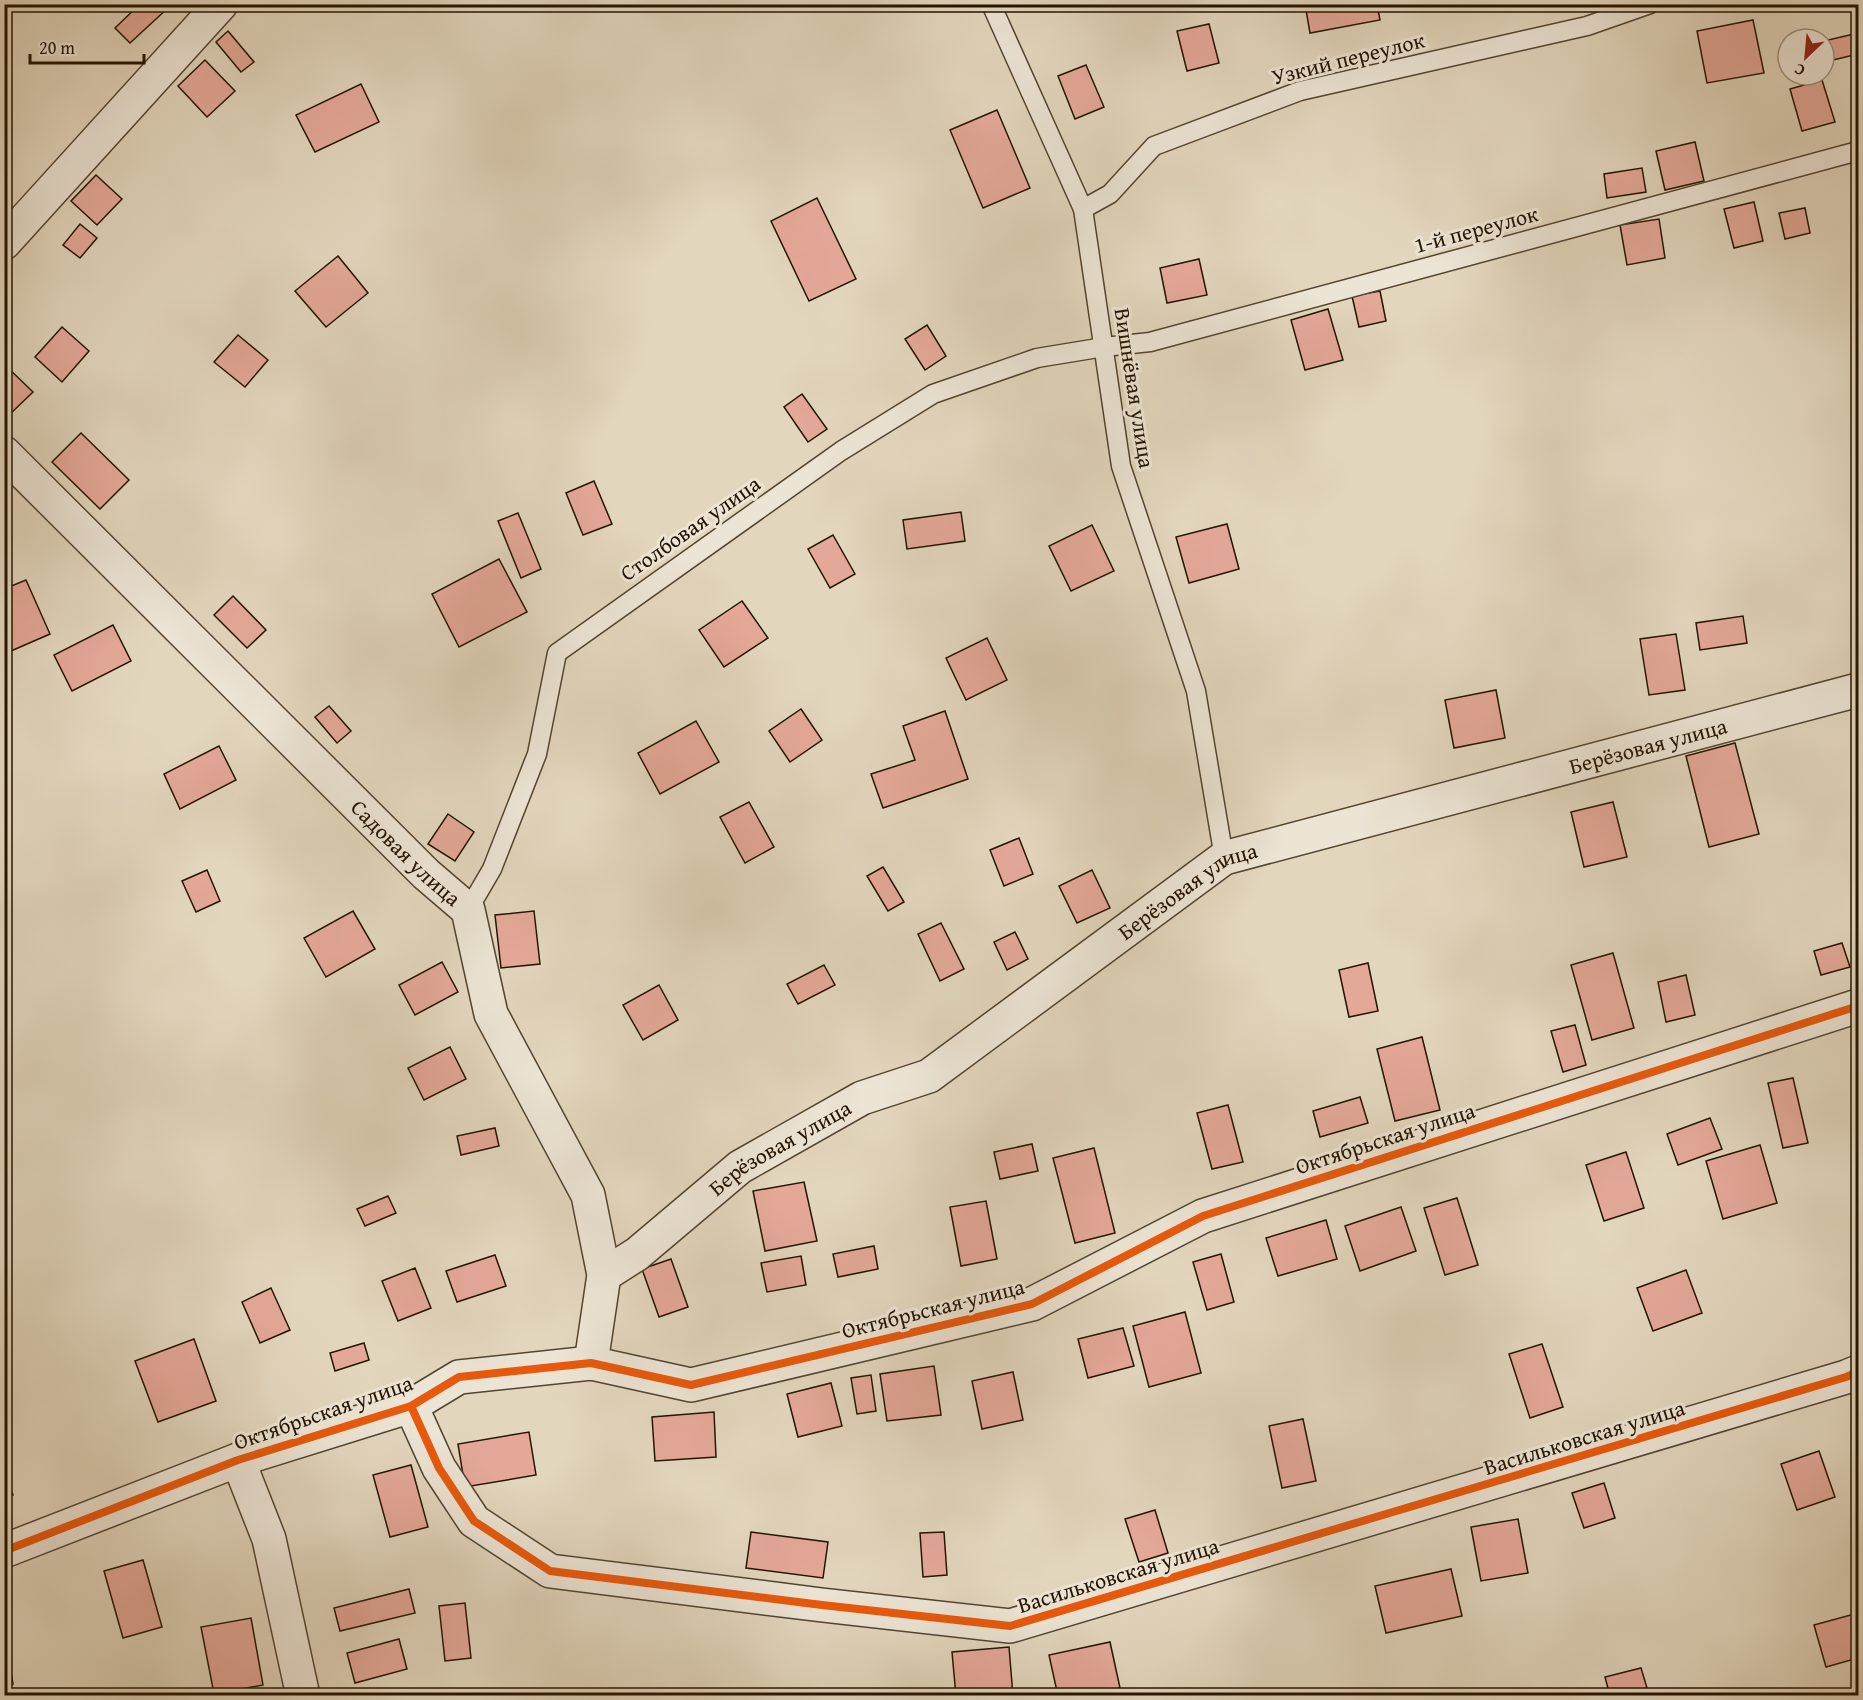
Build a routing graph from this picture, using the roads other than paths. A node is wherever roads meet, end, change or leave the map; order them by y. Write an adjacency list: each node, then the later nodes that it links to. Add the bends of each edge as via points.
1 (221, 4): 6 (street)
2 (991, 4): 5 (lane, Вишнёвая улица)
3 (1650, 4): 5 (lane, Узкий переулок, via 1587,26 1299,91 1154,146 1110,194)
4 (1858, 151): 7 (lane, 1-й переулок, via 1150,342)
5 (1083, 209): 7 (lane, Вишнёвая улица)
6 (4, 243)
7 (1104, 347): 10 (lane, Вишнёвая улица, via 1121,466 1196,691); 11 (lane, Столбовая улица, via 1037,358 933,394 841,451 556,653 537,754 492,870)
8 (4, 453): 11 (street, Садовая улица, via 426,874)
9 (1858, 690): 10 (street, Берёзовая улица)
10 (1224, 858): 13 (street, Берёзовая улица, via 929,1076 862,1098 740,1167 637,1254)
11 (468, 910): 13 (street, Садовая улица, via 491,1014 588,1195)
12 (1858, 1006): 14 (street, Октябрьская улица, via 1203,1216 1032,1304 691,1385)
13 (604, 1275): 14 (street, Садовая улица)
14 (591, 1363): 16 (street, Октябрьская улица, via 459,1377)
15 (1858, 1371): 16 (street, Васильковская улица, via 1010,1626 550,1571 474,1521 439,1468)
16 (411, 1406): 17 (street, Октябрьская улица)
17 (238, 1460): 18 (street, Октябрьская улица); 19 (street, Октябрьская улица, via 269,1539)
18 (4, 1551)
19 (303, 1695)

